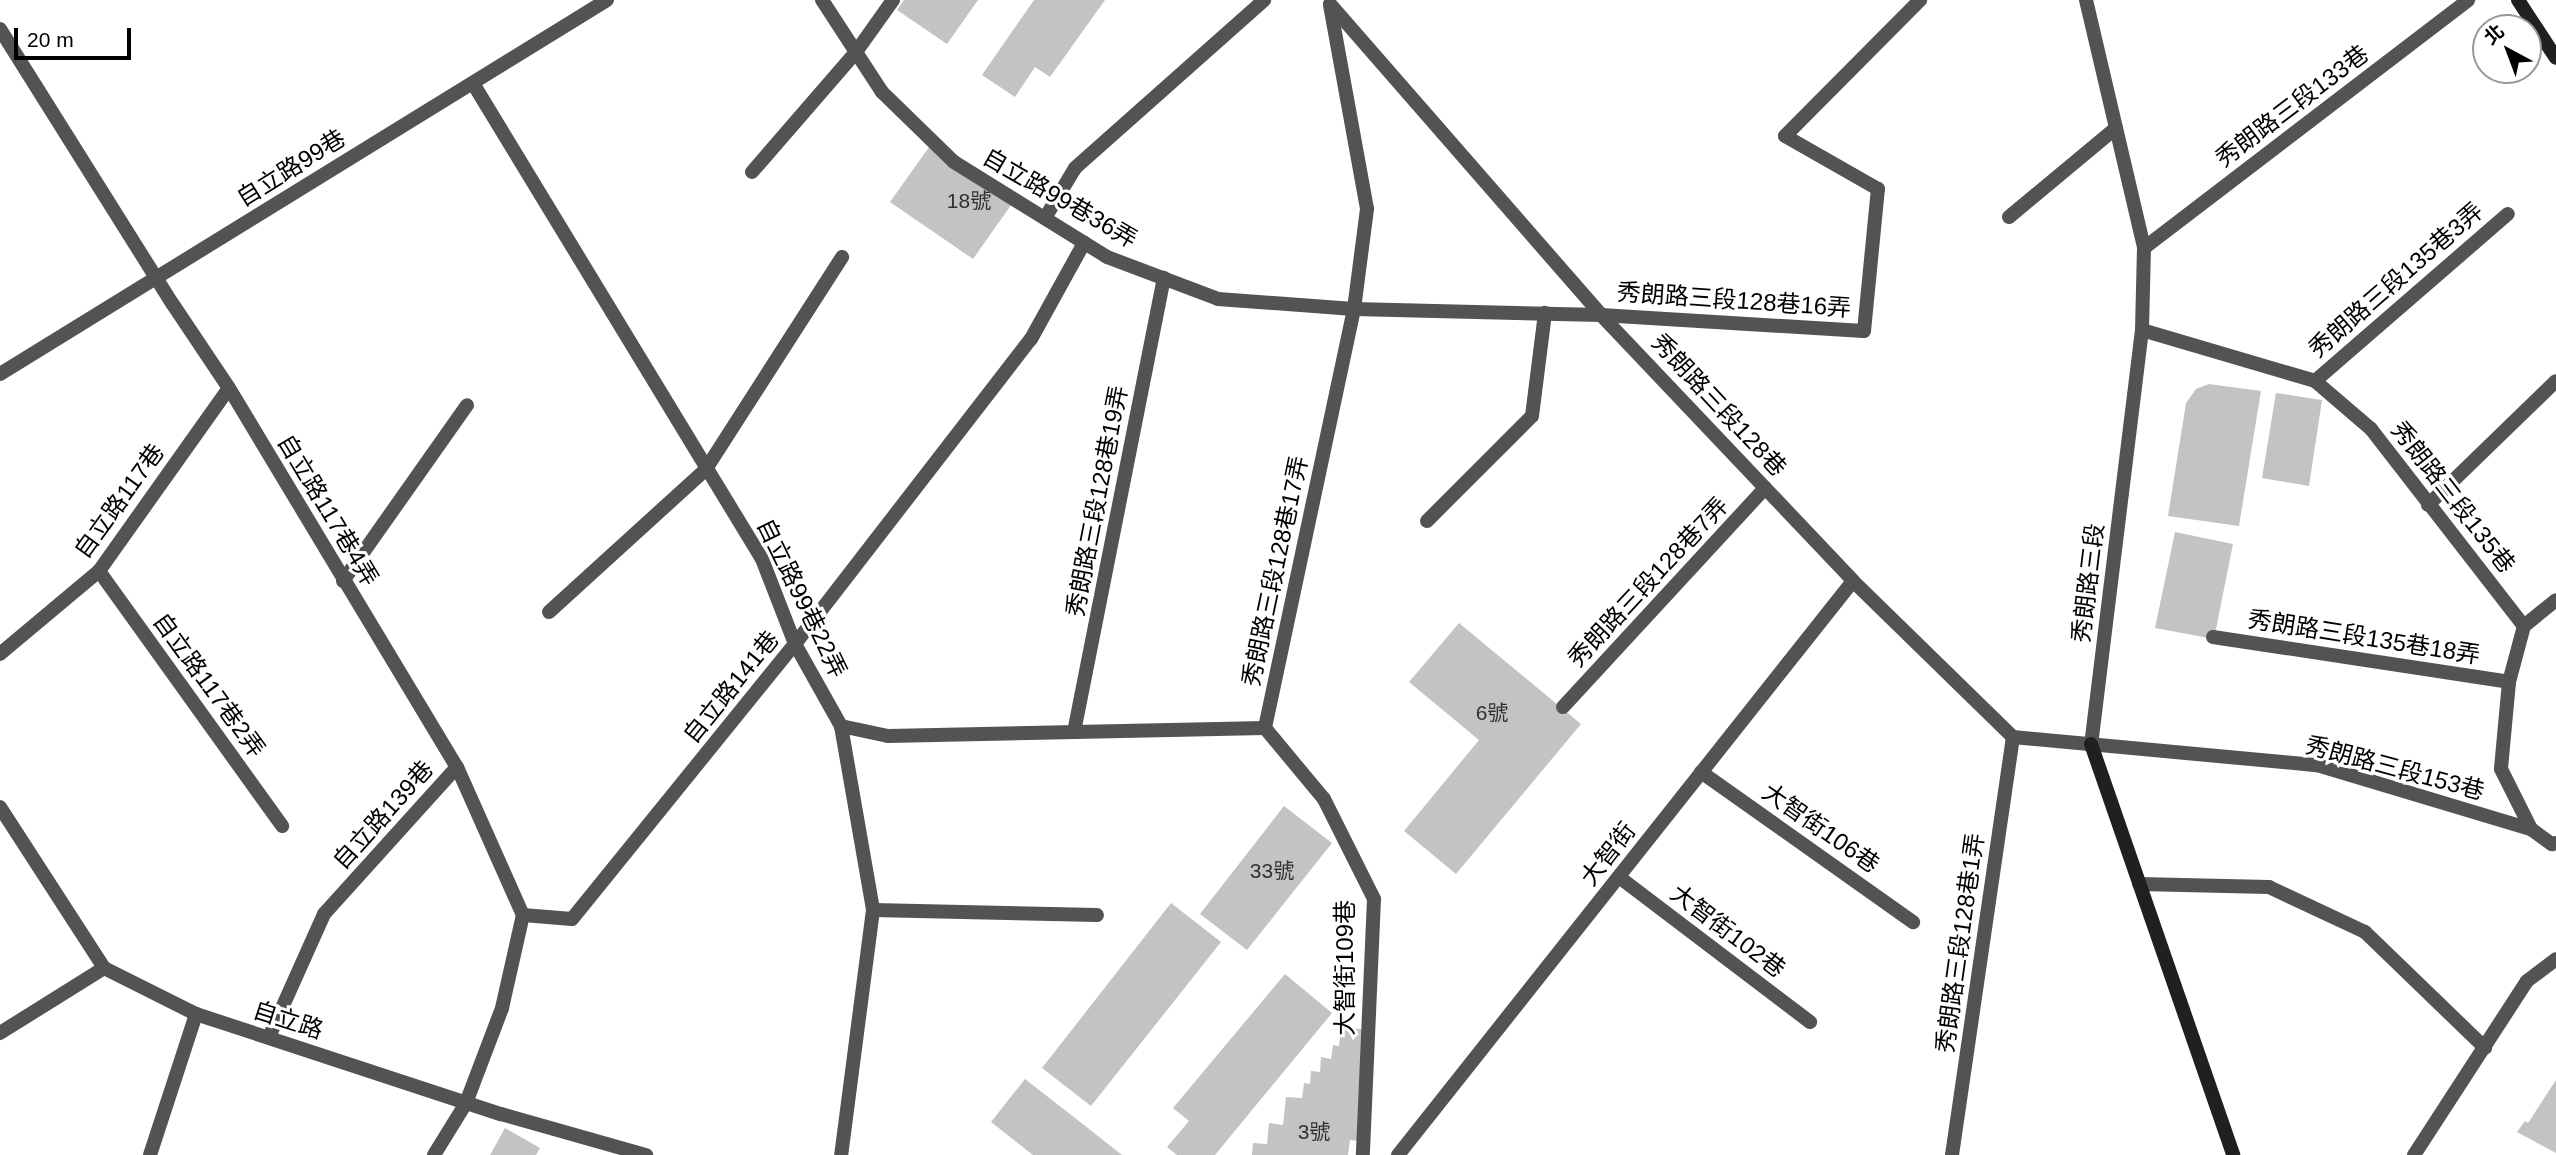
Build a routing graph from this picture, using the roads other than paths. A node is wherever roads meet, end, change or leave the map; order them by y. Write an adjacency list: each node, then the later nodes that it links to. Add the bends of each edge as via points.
1 (607, 0): 13 (street, 自立路99巷)
2 (822, 0): 11 (street, 自立路99巷36弄)
3 (893, 0): 11 (street)
4 (1264, 0): 18 (street, via 1075,168)
5 (1920, 0): 26 (street, 秀朗路三段128巷16弄, via 1785,136 1878,189 1864,331)
6 (2086, 0): 14 (street, 秀朗路三段)
7 (2468, 0): 20 (street, 秀朗路三段133巷)
8 (2518, 0): 12 (street)
9 (1329, 2): 24 (street, 秀朗路三段128巷17弄, via 1367,209); 26 (street, 秀朗路三段128巷)
10 (0, 29): 22 (street, 自立路117巷4弄)
11 (856, 52): 15 (street); 18 (street, 自立路99巷36弄, via 882,92 954,162)
12 (2556, 58)
13 (474, 85): 22 (street, 自立路99巷); 33 (street, 自立路99巷22弄)
14 (2116, 128): 17 (street); 20 (street, 秀朗路三段)
15 (752, 172)
16 (2508, 214): 29 (street, 秀朗路三段135巷3弄)
17 (2009, 217)
18 (1045, 218): 19 (street, 自立路99巷36弄)
19 (1084, 243): 23 (street, 自立路99巷36弄, via 1107,257); 44 (street, 自立路141巷, via 1031,340)
20 (2144, 248): 27 (street, 秀朗路三段)
21 (842, 257): 33 (street)
22 (156, 278): 28 (street, 自立路99巷); 31 (street, 自立路117巷4弄)
23 (1164, 278): 24 (street, 自立路99巷36弄, via 1218,299); 50 (street, 秀朗路三段128巷19弄)
24 (1354, 309): 25 (street, 自立路99巷36弄); 49 (street, 秀朗路三段128巷17弄)
25 (1545, 313): 26 (street, 自立路99巷36弄); 36 (street, via 1532,416)
26 (1601, 314): 34 (street, 秀朗路三段128巷)
27 (2143, 330): 29 (street, 秀朗路三段135巷); 52 (street, 秀朗路三段)
28 (0, 374)
29 (2315, 381): 35 (street, 秀朗路三段135巷, via 2371,429)
30 (2556, 381): 35 (street)
31 (229, 388): 37 (street, 自立路117巷); 38 (street, 自立路117巷4弄)
32 (467, 405): 38 (street)
33 (706, 469): 41 (street); 44 (street, 自立路99巷22弄, via 762,559)
34 (1765, 488): 39 (street, 秀朗路三段128巷); 47 (street, 秀朗路三段128巷7弄)
35 (2428, 505): 42 (street, 秀朗路三段135巷)
36 (1427, 521)
37 (99, 571): 45 (street, 自立路117巷); 56 (street, 自立路117巷2弄)
38 (343, 581): 53 (street, 自立路117巷4弄)
39 (1853, 581): 51 (street, 秀朗路三段128巷); 54 (street, 大智街)
40 (2556, 600): 42 (street)
41 (549, 612)
42 (2524, 626): 46 (street)
43 (2213, 637): 46 (street, 秀朗路三段135巷18弄)
44 (795, 644): 48 (street, 自立路99巷22弄); 62 (street, 自立路141巷, via 572,919)
45 (0, 654)
46 (2509, 682): 57 (street, via 2501,769)
47 (1563, 707)
48 (841, 726): 50 (street, via 888,736); 61 (street, 自立路99巷22弄)
49 (1265, 728): 50 (street); 77 (street, 大智街109巷, via 1324,799 1374,899)
50 (1073, 732)
51 (2012, 737): 52 (street); 79 (street, 秀朗路三段128巷1弄)
52 (2091, 744): 57 (street, 秀朗路三段153巷, via 2317,765); 60 (street, 秀朗路三段)
53 (457, 767): 62 (street, 自立路139巷); 70 (street, 自立路139巷, via 324,914)
54 (1701, 772): 59 (street, 大智街); 64 (street, 大智街106巷)
55 (0, 807): 66 (street)
56 (282, 826)
57 (2531, 829): 58 (street, 秀朗路三段153巷)
58 (2556, 843)
59 (1619, 877): 68 (street, 大智街102巷); 78 (street, 大智街)
60 (2139, 884): 71 (street, via 2269,887 2365,932); 80 (street, 秀朗路三段)
61 (873, 910): 63 (street); 76 (street, 自立路99巷22弄)
62 (523, 915): 72 (street, via 502,1008)
63 (1097, 915)
64 (1913, 922)
65 (2556, 959): 71 (street, via 2527,981)
66 (104, 968): 67 (street, 自立路); 69 (street)
67 (196, 1014): 70 (street, 自立路); 73 (street)
68 (1810, 1022)
69 (0, 1033)
70 (269, 1037): 72 (street, 自立路)
71 (2486, 1048): 81 (street)
72 (466, 1103): 74 (street); 75 (street, 自立路)
73 (150, 1155)
74 (435, 1155)
75 (646, 1155)
76 (841, 1155)
77 (1363, 1155)
78 (1398, 1155)
79 (1952, 1155)
80 (2233, 1155)
81 (2414, 1155)

